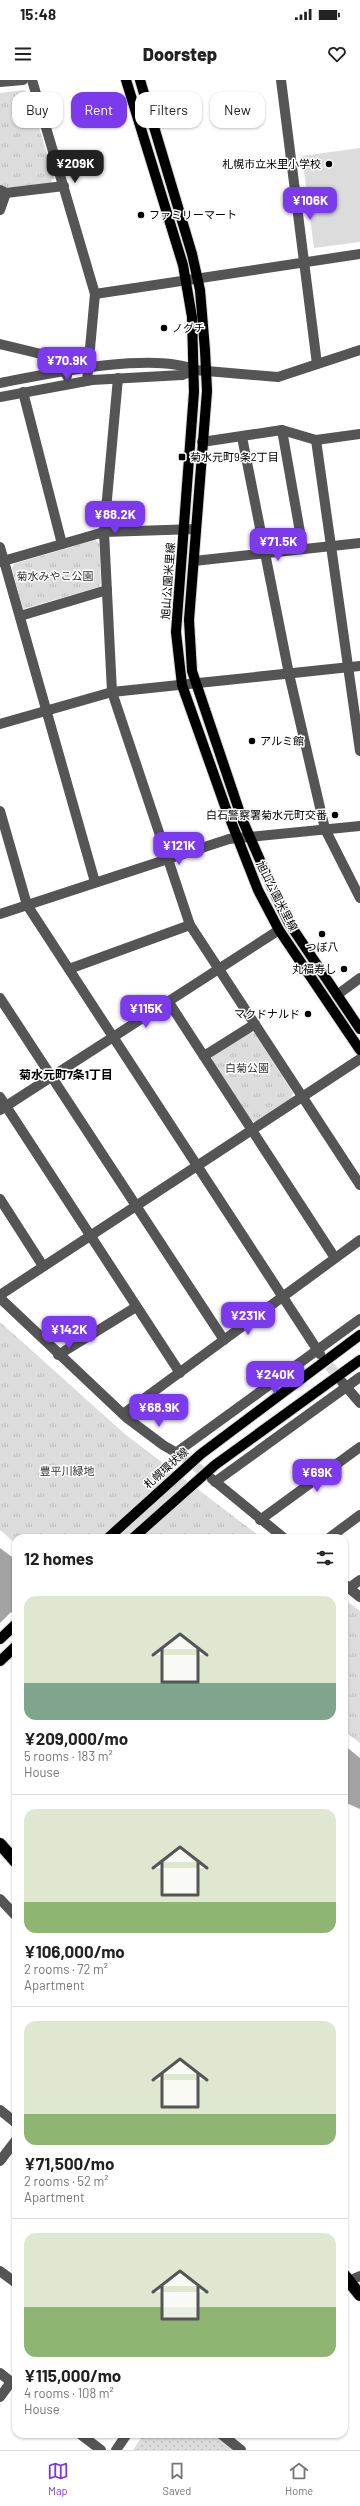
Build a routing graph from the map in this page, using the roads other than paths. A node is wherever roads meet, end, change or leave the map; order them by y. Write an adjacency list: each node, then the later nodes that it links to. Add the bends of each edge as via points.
1 (23, 80): 6 (street)
2 (32, 80): 7 (street)
3 (126, 80): 13 (main road, 旭山公園米里線)
4 (140, 80): 12 (main road, 旭山公園米里線)
5 (281, 80): 11 (street)
6 (0, 82)
7 (64, 186): 8 (street); 14 (street)
8 (3, 192): 9 (street)
9 (0, 210)
10 (360, 254): 11 (street)
11 (304, 262): 12 (street); 17 (street)
12 (198, 279): 13 (street); 21 (main road, 旭山公園米里線)
13 (187, 281): 14 (street); 20 (main road, 旭山公園米里線)
14 (95, 294): 18 (street)
15 (0, 344): 19 (street, via 66,360)
16 (360, 350): 17 (street)
17 (317, 364): 21 (street, via 278,377)
18 (88, 367): 19 (street); 20 (street, via 182,364); 23 (street)
19 (66, 370): 24 (street); 25 (street)
20 (195, 370): 21 (street); 22 (street, via 182,375); 33 (main road, 旭山公園米里線)
21 (206, 371): 32 (main road, 旭山公園米里線)
22 (118, 378): 23 (street); 35 (street)
23 (87, 381): 25 (street)
24 (0, 382)
25 (67, 384): 26 (street)
26 (23, 392): 27 (street); 37 (street)
27 (0, 397)
28 (282, 430): 30 (street); 31 (street); 40 (street)
29 (360, 434): 31 (street)
30 (242, 437): 32 (street); 41 (street)
31 (316, 440): 38 (street)
32 (202, 442): 34 (main road, 旭山公園米里線)
33 (184, 529): 34 (street); 35 (street); 50 (main road, 旭山公園米里線, via 176,632)
34 (196, 529): 43 (main road, 旭山公園米里線)
35 (104, 532): 37 (street); 44 (street)
36 (360, 543): 38 (street)
37 (62, 544): 42 (street)
38 (331, 546): 40 (street); 47 (street)
39 (0, 547): 42 (street)
40 (303, 549): 41 (street)
41 (266, 552): 43 (street); 48 (street)
42 (2, 561): 45 (street)
43 (194, 561): 49 (main road, 旭山公園米里線, via 189,620)
44 (107, 590): 45 (street); 51 (street)
45 (20, 616): 52 (street)
46 (360, 666): 47 (street)
47 (346, 668): 48 (street); 54 (street)
48 (290, 674): 49 (street); 57 (street)
49 (195, 683): 50 (street); 58 (main road, 旭山公園米里線)
50 (182, 685): 51 (street); 59 (main road, 旭山公園米里線)
51 (112, 692): 52 (street); 60 (street)
52 (47, 711): 53 (street); 61 (street)
53 (0, 724)
54 (360, 751)
55 (0, 811): 63 (street)
56 (360, 826): 57 (street)
57 (325, 829): 58 (street); 62 (street)
58 (250, 837): 59 (street); 70 (main road, 旭山公園米里線, via 289,923)
59 (237, 838): 60 (street); 66 (main road, 旭山公園米里線, via 258,890)
60 (169, 858): 61 (street); 65 (street)
61 (95, 882): 63 (street)
62 (360, 898)
63 (27, 905): 64 (street); 67 (street)
64 (0, 914)
65 (190, 925): 67 (street); 68 (street)
66 (279, 930): 68 (street); 76 (main road, 旭山公園米里線)
67 (69, 969): 75 (street)
68 (219, 969): 72 (street); 73 (street)
69 (360, 978): 70 (street)
70 (337, 995): 74 (main road, 旭山公園米里線)
71 (0, 998): 79 (street)
72 (168, 1001): 75 (street); 77 (street)
73 (255, 1024): 77 (street); 81 (street)
74 (360, 1029)
75 (113, 1037): 79 (street); 84 (street)
76 (360, 1050)
77 (204, 1056): 83 (street)
78 (360, 1059): 81 (street)
79 (51, 1077): 82 (street); 87 (street)
80 (0, 1097): 82 (street)
81 (303, 1097): 83 (street); 85 (street)
82 (3, 1108): 88 (street)
83 (252, 1130): 84 (street); 90 (street)
84 (198, 1166): 87 (street); 93 (street)
85 (360, 1185)
86 (0, 1199): 91 (street)
87 (136, 1206): 88 (street); 97 (street)
88 (90, 1236): 91 (street); 94 (street)
89 (360, 1240): 90 (street)
90 (335, 1258): 93 (street)
91 (43, 1266): 92 (street)
92 (0, 1296): 99 (street)
93 (283, 1297): 97 (street); 98 (street)
94 (136, 1307): 99 (street); 101 (street)
95 (360, 1319): 98 (street)
96 (360, 1335): 109 (main road, 札幌環状線, via 201,1454)
97 (224, 1340): 101 (street)
98 (319, 1352): 105 (street, via 180,1454 163,1445)
99 (58, 1355): 105 (street)
100 (360, 1360): 110 (main road, via 215,1465)
101 (180, 1373): 105 (street)
102 (360, 1377): 103 (street)
103 (344, 1385): 104 (street); 108 (street, via 214,1481)
104 (360, 1403)
105 (123, 1414)
106 (360, 1447): 108 (street)
107 (360, 1515): 112 (street)
108 (260, 1520): 111 (street)
109 (112, 1534)
110 (137, 1534)
111 (279, 1534)
112 (334, 1534)
113 (360, 1580): 114 (street)
114 (348, 1586)
115 (348, 1587): 116 (street)
116 (360, 1597)
117 (12, 1628): 118 (main road)
118 (0, 1639)
119 (12, 1650): 120 (main road)
120 (0, 1661)
121 (0, 1844): 122 (highway)
122 (12, 1858)
123 (0, 1899): 124 (street)
124 (12, 1912)
125 (0, 2110): 126 (street)
126 (12, 2119)
127 (12, 2145): 128 (street)
128 (0, 2161)
129 (0, 2271): 131 (street)
130 (349, 2279): 132 (highway)
131 (12, 2280)
132 (360, 2295)
133 (0, 2374): 134 (street)
134 (12, 2383)
135 (12, 2386): 136 (street)
136 (0, 2397)
137 (85, 2438): 140 (street)
138 (124, 2438): 141 (street)
139 (226, 2438): 142 (street)
140 (101, 2450)
141 (116, 2450)
142 (241, 2450)

